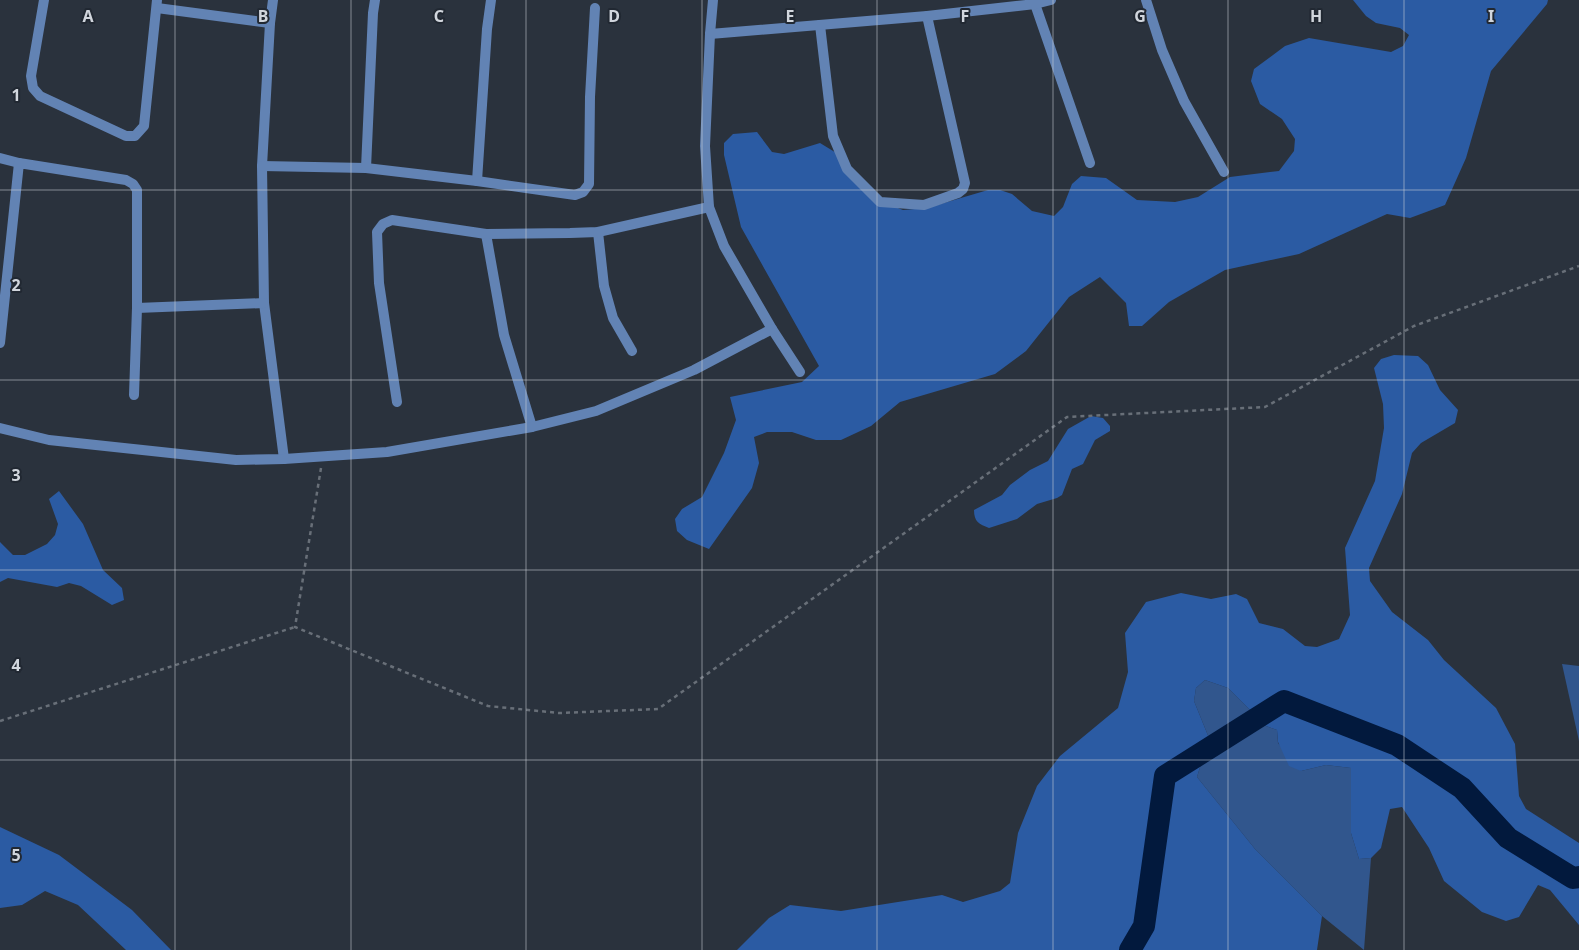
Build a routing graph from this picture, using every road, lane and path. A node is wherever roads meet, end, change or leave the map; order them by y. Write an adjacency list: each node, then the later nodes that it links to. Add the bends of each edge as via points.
1 (44, 0): 8 (street, via 31,76 33,88 40,96 126,136 135,136 144,126)
2 (273, 0): 12 (street)
3 (375, 0): 19 (street)
4 (491, 0): 21 (street, via 486,29)
5 (713, 0): 14 (street)
6 (1051, 0): 9 (street)
7 (1146, 0): 20 (street, via 1162,50 1184,101)
8 (157, 4): 12 (street)
9 (1035, 4): 11 (street); 16 (street)
10 (595, 8): 21 (street, via 589,184 575,195)
11 (927, 16): 13 (street); 13 (street, via 965,183 958,193 924,205 880,202 847,169 833,136)
12 (270, 23): 18 (street)
13 (820, 25): 14 (street)
14 (710, 34): 22 (street, via 705,146)
15 (0, 158): 17 (street)
16 (1090, 162)
17 (19, 163): 27 (street, via 126,180 133,184 137,190); 29 (street)
18 (262, 166): 19 (street); 26 (street)
19 (366, 168): 21 (street)
20 (1224, 172)
21 (477, 181)
22 (709, 207): 23 (street); 28 (street, via 724,246)
23 (598, 232): 24 (street); 30 (street, via 604,286 613,318)
24 (486, 234): 33 (street, via 392,220 382,224 377,232 380,283); 34 (street, via 504,335)
25 (1579, 266): 38 (path, via 1414,326 1265,407 1067,417 658,709 559,713 488,706)
26 (264, 303): 27 (street); 37 (street)
27 (137, 308): 32 (street)
28 (772, 329): 31 (street); 34 (street, via 694,370 596,411)
29 (0, 343)
30 (632, 351)
31 (800, 372)
32 (134, 395)
33 (398, 402)
34 (532, 427): 36 (street, via 387,452)
35 (0, 428): 37 (street, via 49,440 236,460)
36 (323, 456): 37 (street); 38 (path)
37 (284, 459)
38 (295, 628): 39 (path)
39 (0, 721)

